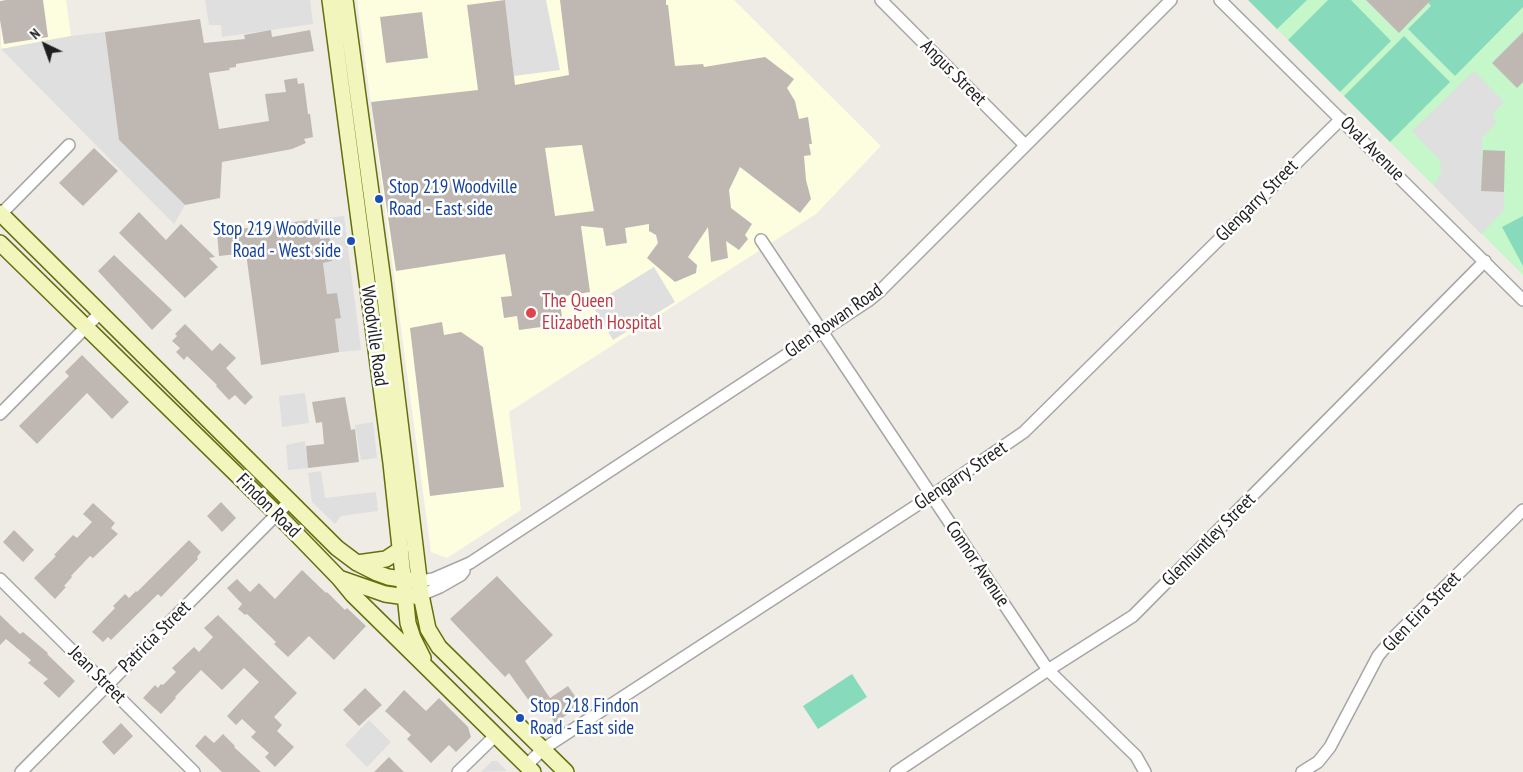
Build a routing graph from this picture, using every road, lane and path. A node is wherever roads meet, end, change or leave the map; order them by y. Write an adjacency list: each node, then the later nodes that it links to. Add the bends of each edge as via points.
1 (330, 0): 22 (main road, Woodville Road)
2 (345, 0): 27 (main road, Woodville Road)
3 (880, 0): 8 (street, Angus Street)
4 (1171, 0): 8 (street, Glen Rowan Road)
5 (1220, 0): 6 (street, Oval Avenue)
6 (1341, 119): 12 (street, Oval Avenue); 18 (street, Glengarry Street, via 1024,432)
7 (69, 145): 9 (street)
8 (1025, 145): 16 (street, Glen Rowan Road, via 880,291)
9 (0, 213): 14 (main road, Findon Road)
10 (761, 240): 16 (street, Connor Avenue)
11 (0, 243): 15 (main road, Findon Road)
12 (1485, 261): 13 (street, Oval Avenue); 30 (street, Glenhuntley Street, via 1133,616)
13 (1523, 300)
14 (101, 312): 15 (street); 19 (main road, Findon Road)
15 (85, 328): 17 (street); 21 (main road, Findon Road)
16 (822, 330): 18 (street, Connor Avenue); 27 (street, Glen Rowan Road, via 470,563 461,575)
17 (0, 414)
18 (932, 496): 30 (street, Connor Avenue); 33 (street, Glengarry Street)
19 (290, 502): 21 (street, Patricia Street); 23 (main road, Findon Road)
20 (1523, 510): 41 (street, Glen Eira Street, via 1393,638 1378,656 1330,747 1318,762)
21 (277, 514): 24 (main road, Findon Road); 31 (street, Patricia Street)
22 (401, 549): 23 (main road, via 386,559); 26 (main road, Woodville Road)
23 (357, 563): 26 (main road, Findon Road, via 388,577)
24 (339, 578): 28 (main road, via 385,594); 29 (main road, Findon Road)
25 (0, 579): 31 (street, Jean Street)
26 (404, 580): 27 (main road, Findon Road); 28 (main road, Woodville Road)
27 (421, 588): 28 (main road); 33 (main road, via 428,629 439,647)
28 (406, 597): 29 (main road, Woodville Road, via 408,623)
29 (428, 668): 32 (main road, Findon Road)
30 (1048, 670): 39 (street, Glenhuntley Street); 40 (street, Connor Avenue, via 1136,756)
31 (107, 686): 35 (street, Patricia Street); 36 (street, Jean Street)
32 (496, 735): 34 (main road, Findon Road); 37 (street)
33 (543, 749): 34 (street, Glengarry Street); 38 (main road)
34 (530, 768)
35 (21, 772)
36 (194, 772)
37 (458, 772)
38 (566, 772)
39 (896, 772)
40 (1145, 772)
41 (1302, 772)

